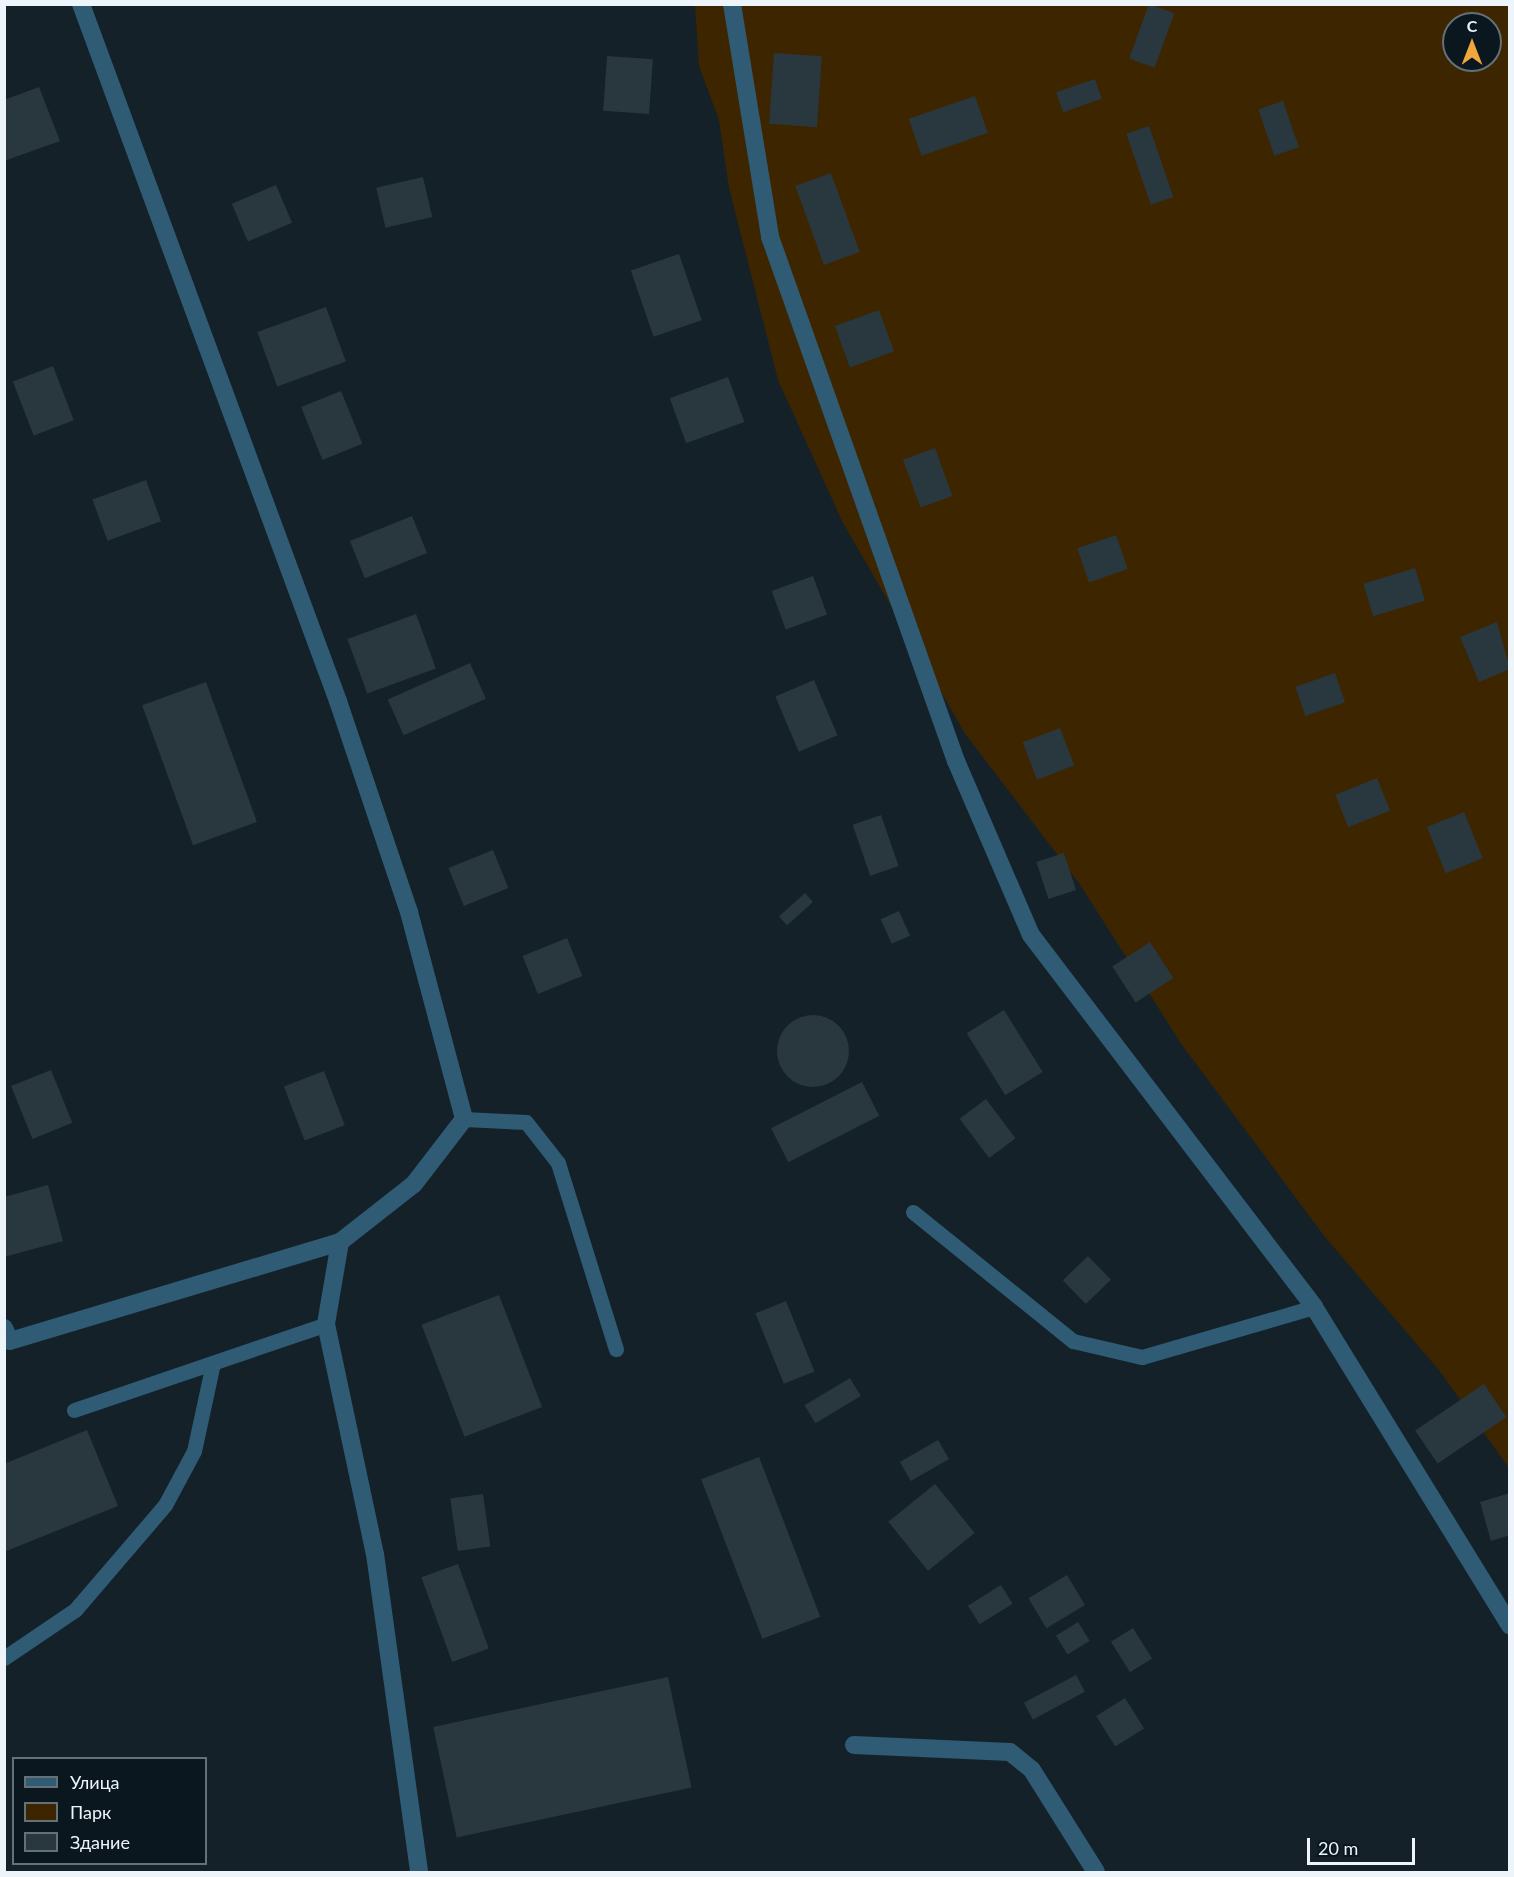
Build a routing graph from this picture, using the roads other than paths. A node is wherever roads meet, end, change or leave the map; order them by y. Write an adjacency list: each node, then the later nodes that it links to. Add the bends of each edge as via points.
1 (81, 4): 3 (street, via 345,723 410,912)
2 (732, 4): 6 (street, via 770,237 956,761 1031,935)
3 (464, 1119): 5 (street, via 414,1184); 9 (lane, via 526,1122 558,1163)
4 (913, 1212): 6 (lane, via 1073,1341 1142,1357)
5 (339, 1242): 7 (street); 8 (street)
6 (1314, 1307): 12 (street)
7 (326, 1324): 10 (lane); 15 (street, via 375,1554)
8 (6, 1338)
9 (616, 1348)
10 (213, 1363): 11 (lane); 13 (lane, via 194,1451 165,1505 75,1610)
11 (74, 1410)
12 (1509, 1625)
13 (4, 1658)
14 (854, 1745): 16 (street, via 1010,1752 1032,1770)
15 (419, 1872)
16 (1096, 1872)

